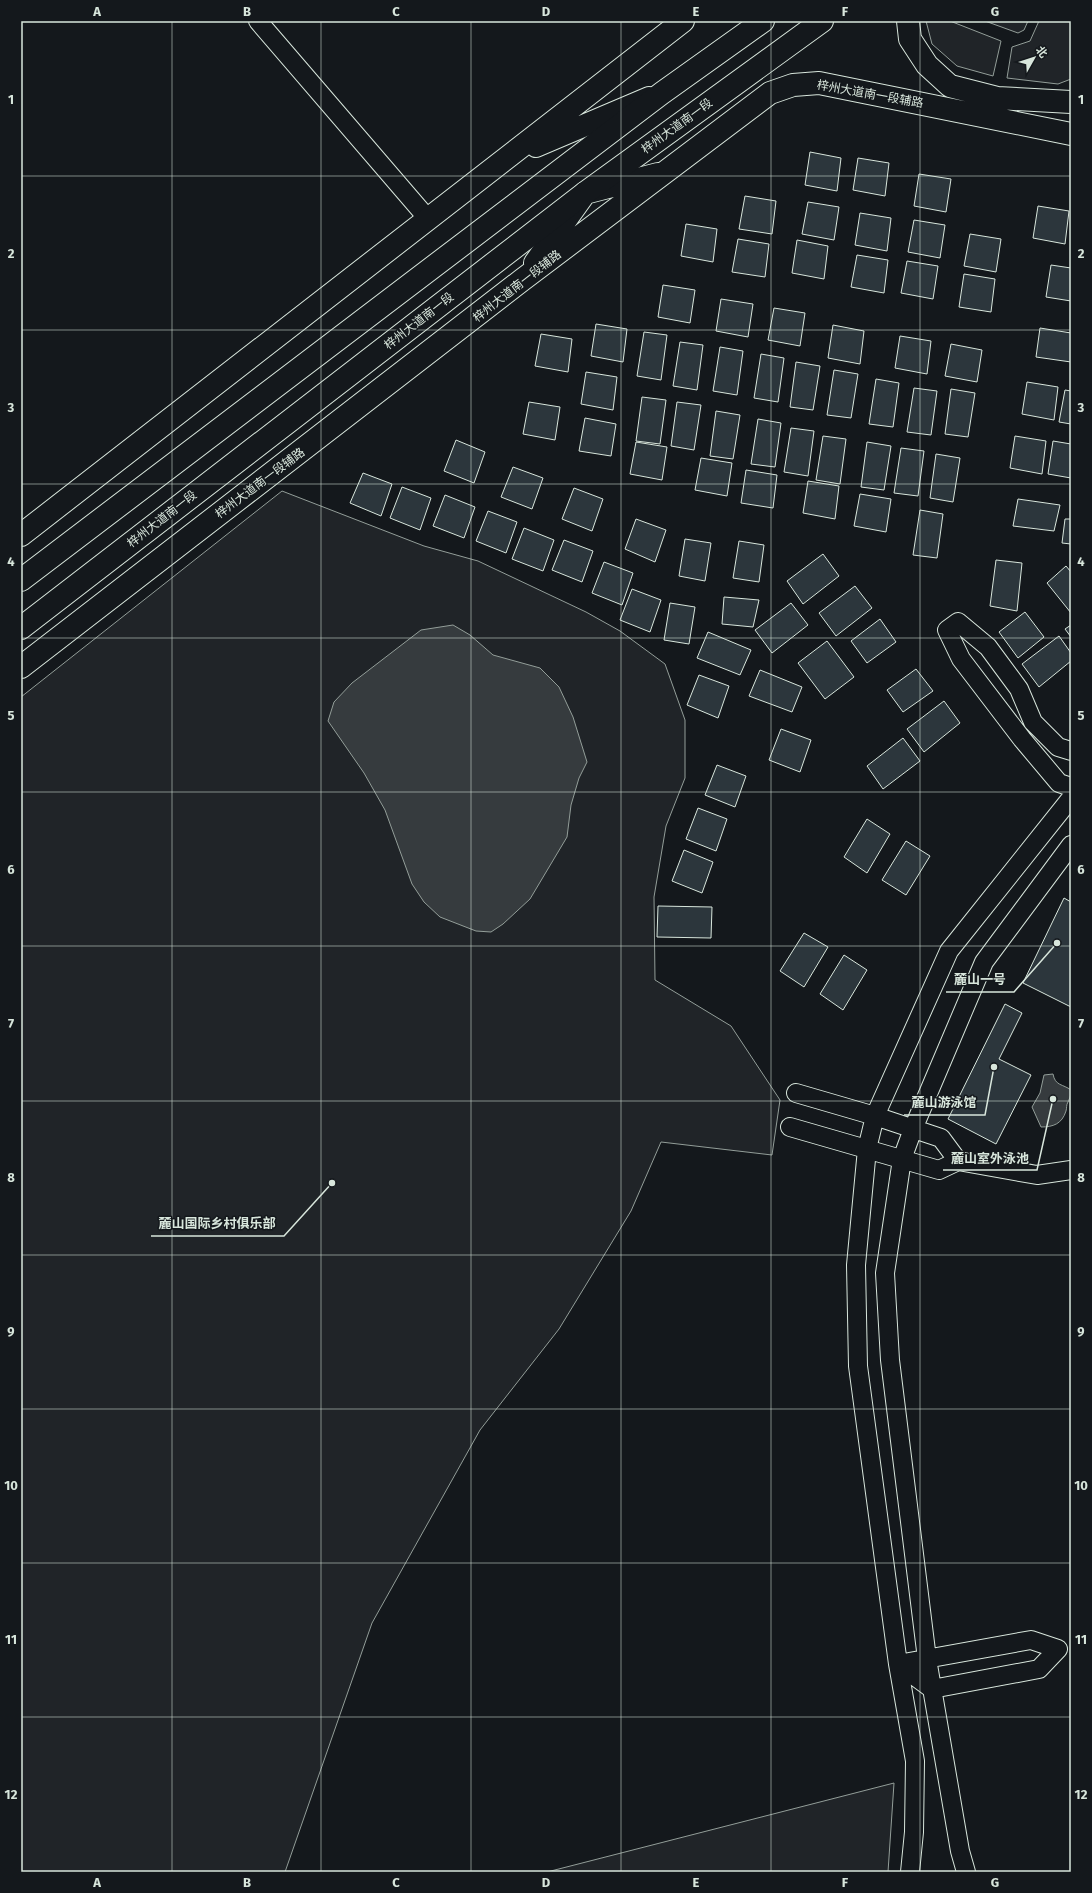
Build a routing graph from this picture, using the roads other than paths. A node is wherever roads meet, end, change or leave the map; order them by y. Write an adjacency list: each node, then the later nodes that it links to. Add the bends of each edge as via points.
1 (258, 21): 12 (street)
2 (683, 21): 9 (main road)
3 (764, 21): 6 (main road)
4 (822, 21): 11 (main road, 梓州大道南一段)
5 (908, 21): 7 (main road, via 910,39 927,65 950,86 997,98)
6 (662, 93): 9 (main road); 15 (main road)
7 (1071, 102)
8 (1071, 134): 10 (main road, 梓州大道南一段辅路, via 819,84 793,85 770,92)
9 (508, 158): 12 (main road)
10 (667, 172): 11 (main road); 13 (main road, 梓州大道南一段辅路)
11 (585, 193): 13 (main road); 16 (main road, 梓州大道南一段)
12 (429, 220): 14 (main road)
13 (522, 280): 17 (main road, 梓州大道南一段辅路)
14 (21, 535)
15 (21, 580)
16 (21, 628)
17 (21, 667)
18 (1010, 677): 19 (street, via 993,680); 19 (street, via 988,646 958,622 946,630 961,659); 20 (street, via 1019,689 1033,722 1058,747)
19 (986, 691): 21 (street, via 1059,783)
20 (1071, 751)
21 (1071, 787)
22 (1071, 798): 25 (street, via 949,951)
23 (1071, 845): 27 (street, via 984,962)
24 (796, 1092): 25 (street)
25 (875, 1116): 27 (street); 28 (street)
26 (790, 1127): 28 (street)
27 (913, 1129): 29 (street); 30 (street, via 941,1138)
28 (867, 1149): 29 (street); 33 (street, via 856,1265 858,1366)
29 (902, 1159): 30 (street, via 939,1170); 32 (street, via 885,1273 890,1360)
30 (958, 1161): 31 (street, via 1037,1175)
31 (1071, 1170)
32 (927, 1659): 33 (street); 34 (street); 34 (street, via 1031,1640 1058,1649 1039,1669)
33 (898, 1664): 34 (street); 35 (street, via 915,1761 914,1832)
34 (932, 1689): 36 (street, via 960,1851)
35 (910, 1872)
36 (966, 1872)

